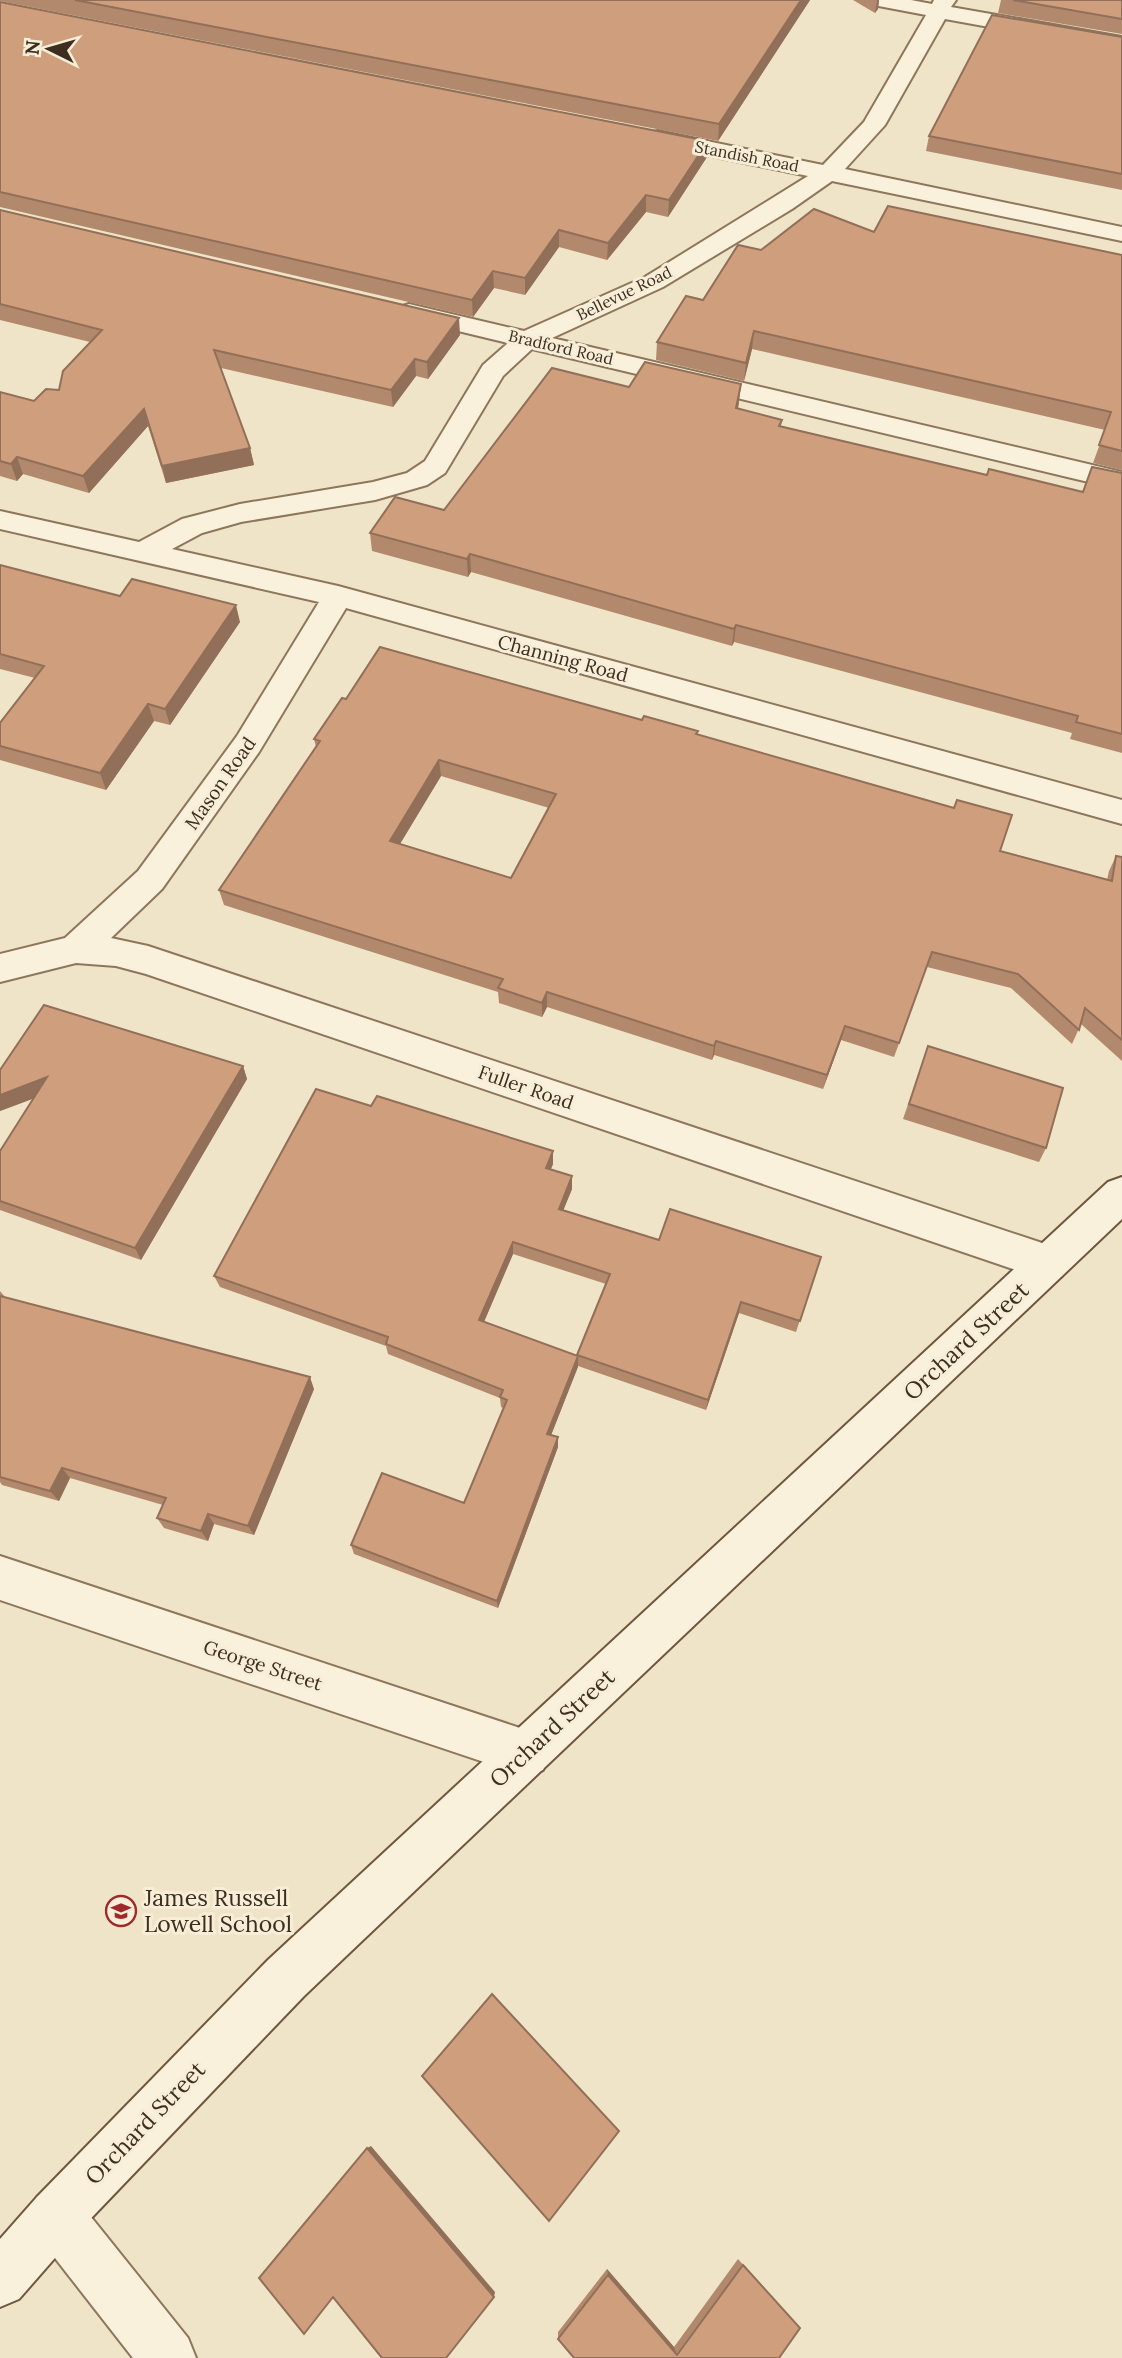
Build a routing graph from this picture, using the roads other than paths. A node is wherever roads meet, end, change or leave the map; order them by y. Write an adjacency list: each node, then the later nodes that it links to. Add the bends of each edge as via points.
1 (876, 0): 2 (street)
2 (942, 6): 3 (street); 5 (street, Bellevue Road, via 874,125)
3 (1122, 44)
4 (637, 134): 5 (street, Standish Road)
5 (829, 173): 6 (street, Standish Road); 8 (street, Bellevue Road, via 654,282)
6 (1122, 234)
7 (388, 307): 8 (street, Bradford Road)
8 (528, 339): 9 (street, Bradford Road); 11 (street, Bellevue Road, via 492,371 435,467 417,479 375,491 240,513 192,526)
9 (1122, 481)
10 (0, 520): 11 (street, Channing Road)
11 (143, 552): 12 (street, Channing Road)
12 (338, 596): 13 (street, Channing Road); 14 (street, Mason Road, via 248,744 150,880)
13 (1122, 812)
14 (76, 949): 15 (street, Fuller Road); 17 (street, Fuller Road, via 116,952 166,966)
15 (0, 968)
16 (1122, 1194): 17 (street, Orchard Street)
17 (1048, 1264): 19 (street, Orchard Street)
18 (0, 1578): 19 (street, George Street)
19 (526, 1753): 20 (street, Orchard Street, via 286,1978)
20 (56, 2216): 21 (street, Orchard Street); 22 (street)
21 (0, 2280)
22 (168, 2358)

